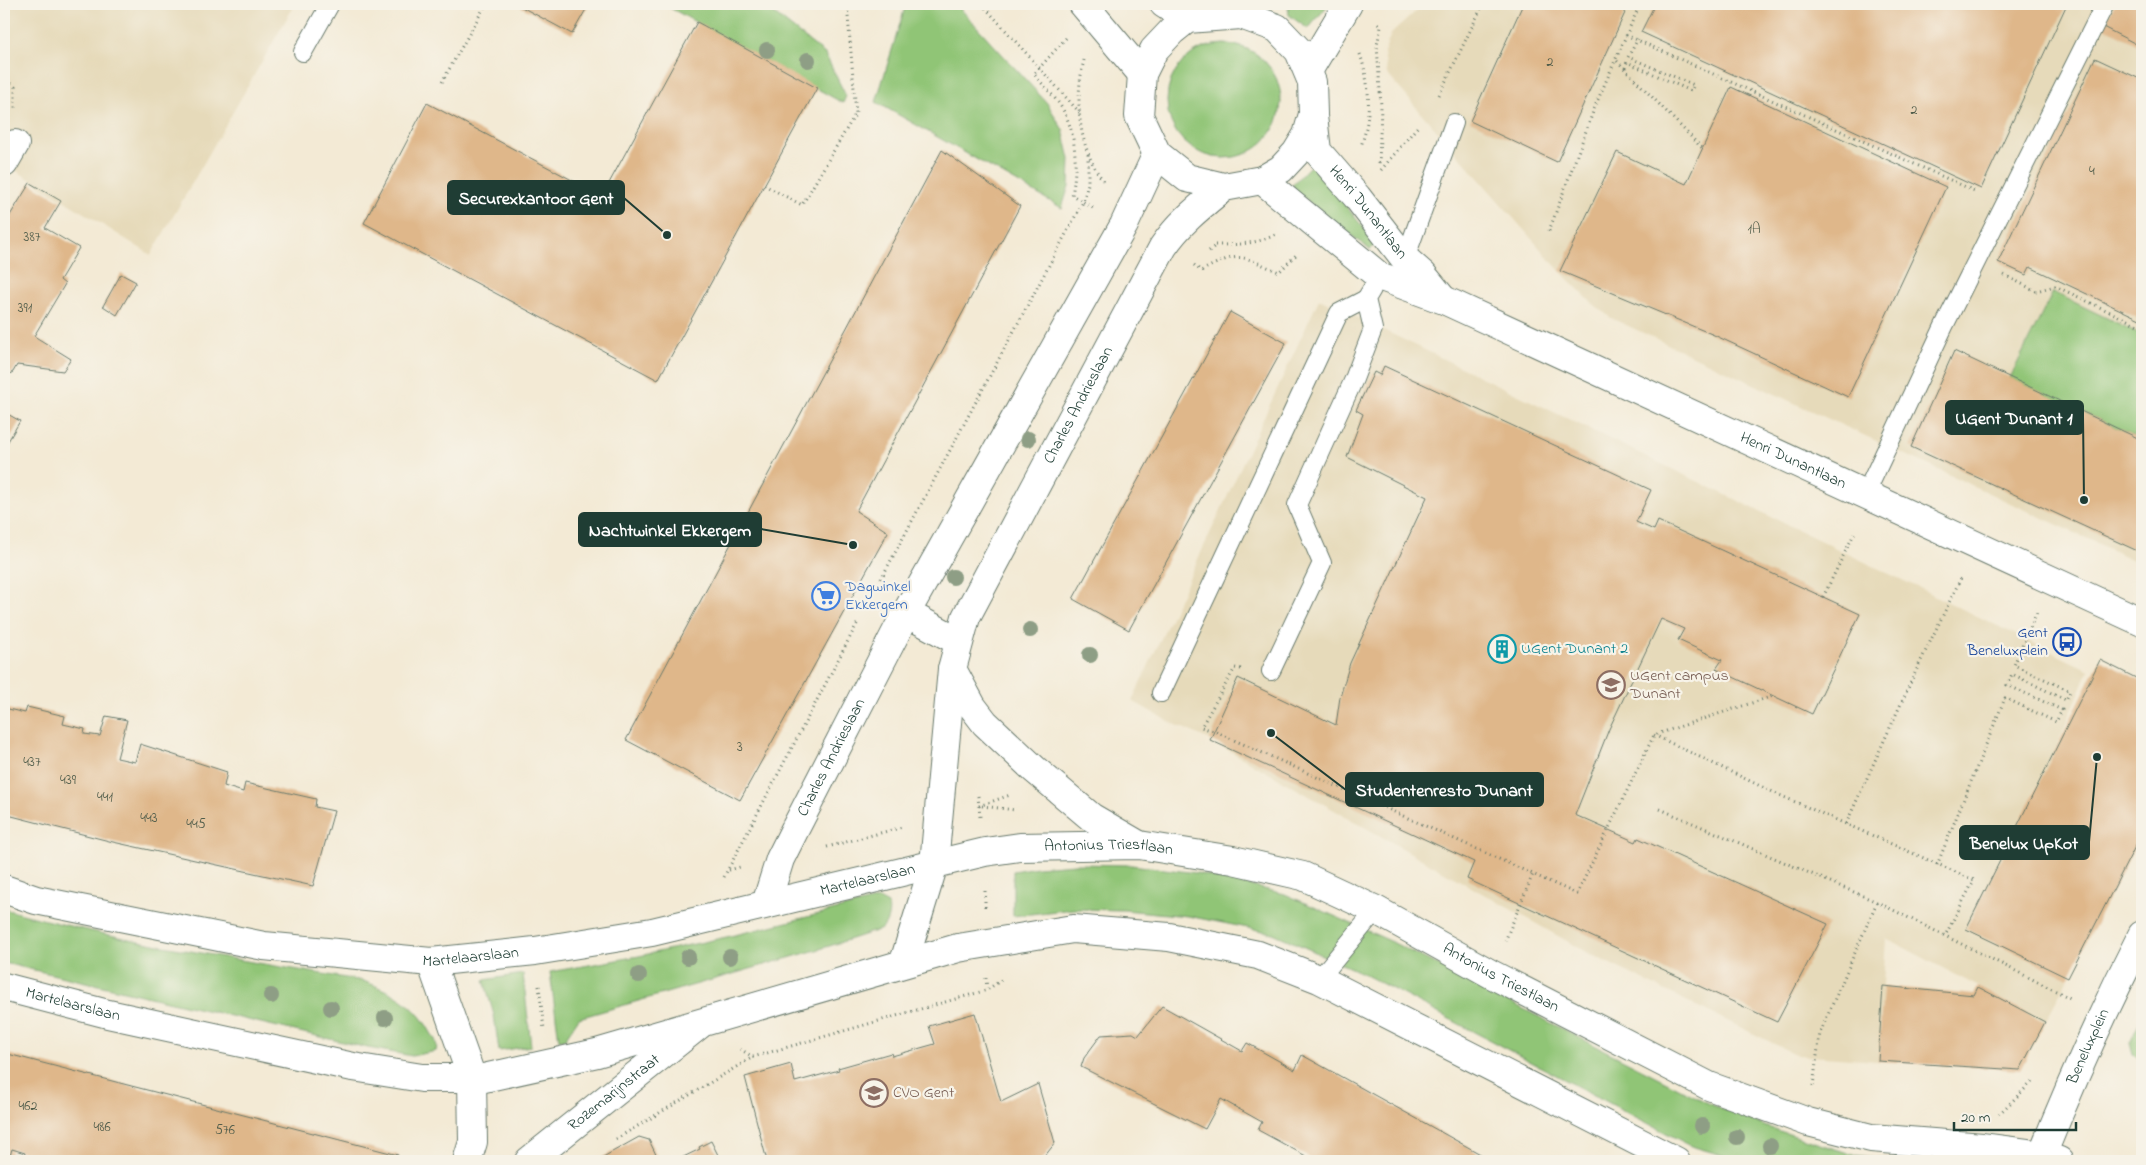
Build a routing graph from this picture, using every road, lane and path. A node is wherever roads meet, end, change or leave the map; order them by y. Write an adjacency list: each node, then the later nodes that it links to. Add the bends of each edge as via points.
1 (330, 4): 15 (lane)
2 (486, 4): 21 (path)
3 (847, 4): 32 (path, via 856,114 802,205)
4 (982, 4): 17 (path)
5 (1164, 4): 12 (street)
6 (1484, 4): 22 (path)
7 (1640, 4): 13 (path)
8 (2105, 4): 35 (lane)
9 (1345, 10): 19 (street); 31 (path, via 1366,73 1369,103 1365,134)
10 (1264, 12): 12 (street, Charles Andrieslaan); 19 (street, Charles Andrieslaan, via 1300,51)
11 (1091, 13): 17 (path); 17 (path, via 1095,34 1084,61 1079,92 1080,114); 20 (street)
12 (1187, 19): 20 (street, Charles Andrieslaan, via 1154,50)
13 (1626, 35): 14 (path); 16 (path)
14 (1638, 40): 18 (path, via 1628,56 1694,85 1691,91 1627,62); 35 (path)
15 (303, 52)
16 (1617, 61): 18 (path); 36 (path, via 1596,104)
17 (1040, 68): 34 (path, via 1034,74 1065,114 1075,151 1076,178 1072,195)
18 (1624, 68): 26 (path)
19 (1308, 71): 23 (street, Charles Andrieslaan, via 1312,82)
20 (1142, 74): 28 (street, Charles Andrieslaan, via 1140,116)
21 (442, 82)
22 (1435, 103)
23 (1313, 114): 30 (street, Charles Andrieslaan, via 1307,135 1296,153); 31 (street, Henri Dunantlaan, via 1317,151)
24 (1423, 121): 29 (path)
25 (1454, 123): 39 (lane)
26 (1702, 148)
27 (1088, 153): 34 (path, via 1088,184)
28 (1157, 154): 33 (street, Charles Andrieslaan, via 1187,178); 50 (street, Charles Andrieslaan, via 1124,225)
29 (1379, 172)
30 (1262, 180): 33 (street, Charles Andrieslaan); 43 (street, Henri Dunantlaan)
31 (1344, 182): 39 (street, Henri Dunantlaan)
32 (764, 185)
33 (1224, 188): 54 (street, Charles Andrieslaan, via 1171,235 1163,247 966,618)
34 (1083, 202): 48 (path)
35 (2005, 204): 41 (lane)
36 (1549, 231)
37 (1216, 245): 38 (path)
38 (1205, 255)
39 (1405, 259): 44 (street, Henri Dunantlaan)
40 (1199, 260): 42 (path)
41 (1977, 261): 45 (path, via 2036,291 2055,286); 46 (lane)
42 (1189, 273)
43 (1373, 287): 44 (street, Henri Dunantlaan); 56 (lane, via 1373,329 1297,505 1322,563); 57 (lane, via 1339,313 1277,464)
44 (1444, 300): 46 (street, Henri Dunantlaan)
45 (2142, 327)
46 (1868, 497): 47 (street, Henri Dunantlaan); 49 (path)
47 (2050, 580): 53 (street, Henri Dunantlaan); 69 (path, via 2014,665 2070,691 2066,700 2012,674 2008,685 2062,710 2056,722 2005,698)
48 (880, 581)
49 (1823, 597)
50 (906, 613): 54 (street); 67 (street, Charles Andrieslaan)
51 (1943, 613): 64 (path)
52 (862, 616): 70 (path)
53 (2142, 622)
54 (958, 641): 55 (street, Charles Andrieslaan)
55 (952, 669): 63 (street, Charles Andrieslaan); 65 (street, via 972,706 985,722 1034,769 1091,817)
56 (1271, 671): 71 (path, via 1235,668 1201,727)
57 (1161, 693)
58 (1773, 696): 59 (path)
59 (1654, 735): 64 (path); 71 (path, via 1577,894)
60 (978, 788): 61 (path)
61 (979, 806): 63 (path); 66 (path)
62 (1660, 809): 73 (path)
63 (938, 818): 67 (path); 68 (street, Charles Andrieslaan)
64 (1846, 824): 69 (path)
65 (1139, 845): 66 (street, Antonius Triestlaan, via 1020,847); 76 (street, Antonius Triestlaan, via 1233,860 1303,876)
66 (986, 852): 68 (street, Antonius Triestlaan); 80 (path)
67 (780, 859): 70 (path); 74 (street, Charles Andrieslaan)
68 (934, 864): 74 (street, Martelaarslaan); 83 (street, Charles Andrieslaan)
69 (1937, 865): 79 (path, via 1974,880)
70 (729, 870): 77 (path)
71 (1533, 874): 75 (path)
72 (4, 890): 82 (street, Martelaarslaan, via 36,900 264,946)
73 (1878, 902): 79 (path); 93 (path, via 1820,1033)
74 (766, 904): 77 (street, Martelaarslaan)
75 (1520, 904)
76 (1376, 910): 85 (lane); 93 (street, Antonius Triestlaan, via 1491,974 1709,1086)
77 (694, 922): 81 (street, Martelaarslaan)
78 (2142, 935): 88 (street, Beneluxplein)
79 (1945, 936): 88 (path)
80 (984, 942): 83 (street); 85 (street, via 1073,929 1169,937 1258,955); 87 (path)
81 (535, 951): 82 (street, Martelaarslaan); 91 (path)
82 (431, 962): 92 (street)
83 (904, 962): 89 (street)
84 (1010, 973): 87 (path)
85 (1319, 979): 98 (street)
86 (4, 987): 92 (street, Martelaarslaan, via 108,1014 354,1068 422,1078)
87 (987, 990): 90 (path)
88 (2102, 1014): 95 (street, Beneluxplein, via 2066,1094)
89 (699, 1025): 90 (path); 91 (street, Martelaarslaan); 97 (street, Rozemarijnstraat)
90 (754, 1057): 94 (path)
91 (548, 1065): 92 (street, Martelaarslaan)
92 (472, 1078): 96 (street, via 473,1142)
93 (1808, 1122): 95 (street, Antonius Triestlaan, via 1871,1138 1983,1147)
94 (612, 1140)
95 (2048, 1159)
96 (466, 1161)
97 (528, 1161)
98 (1676, 1161)

